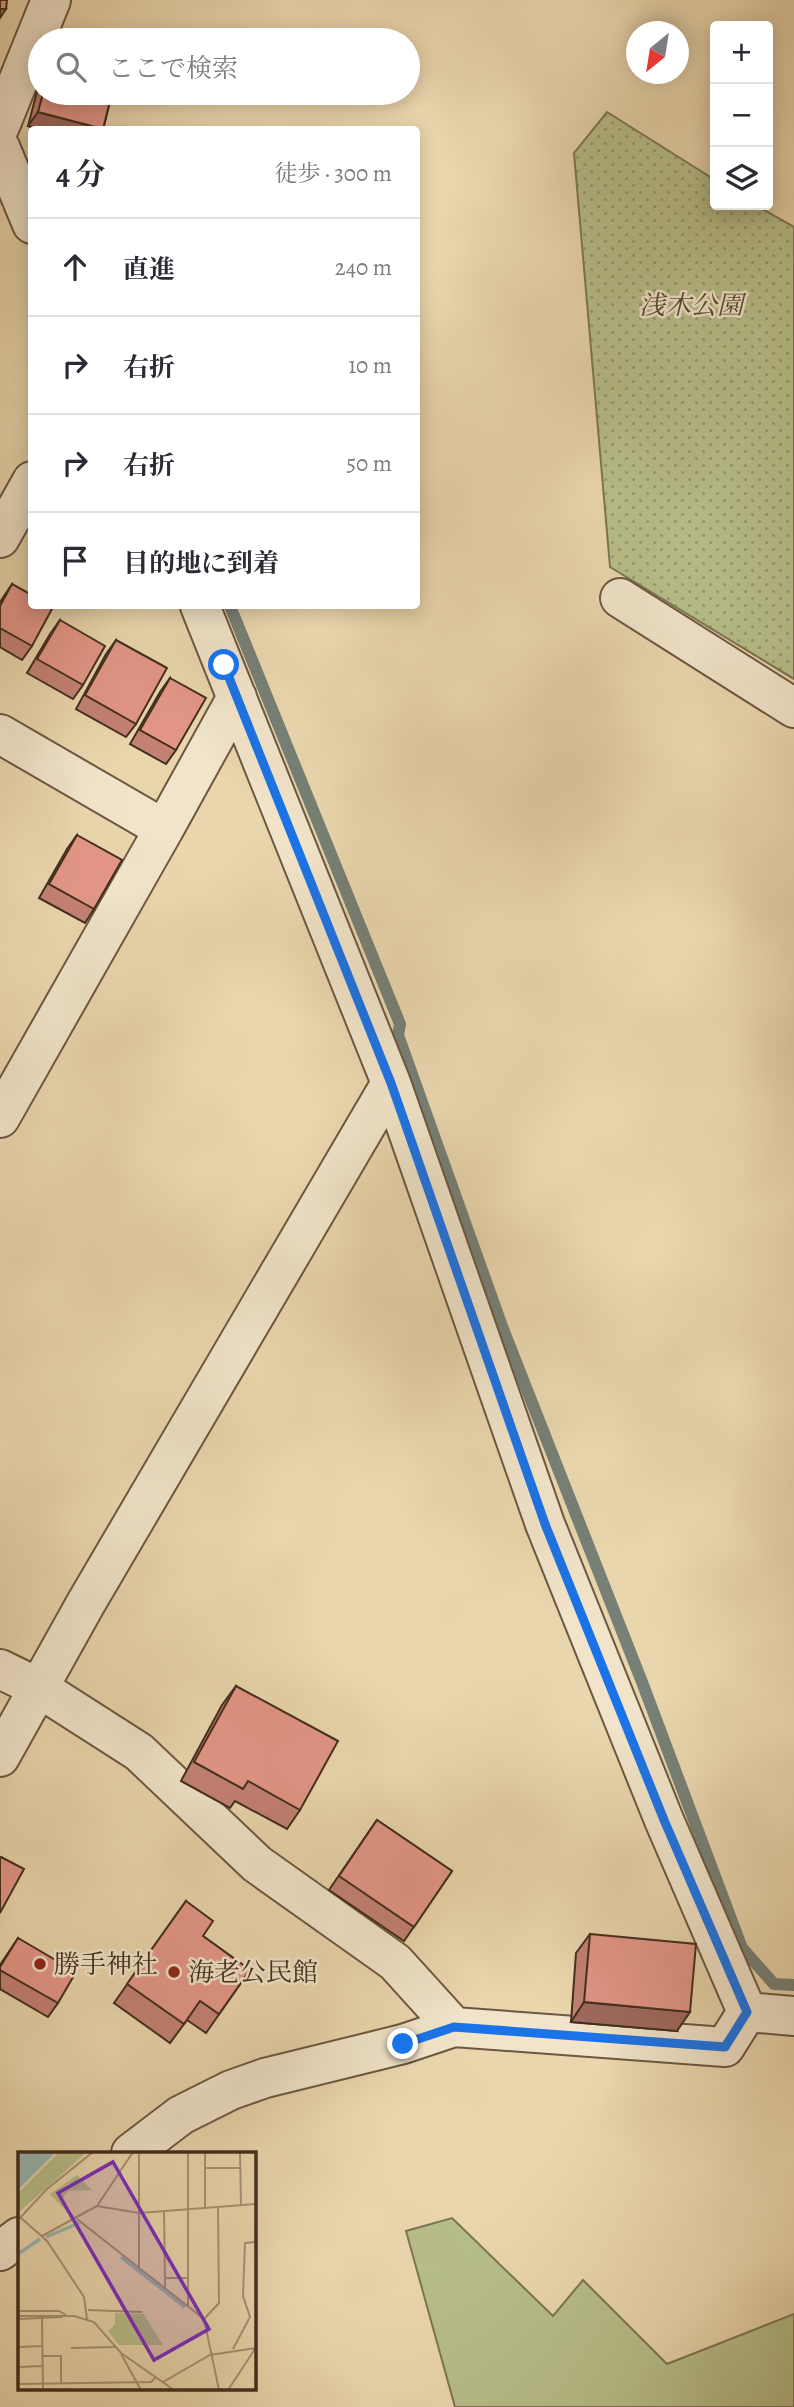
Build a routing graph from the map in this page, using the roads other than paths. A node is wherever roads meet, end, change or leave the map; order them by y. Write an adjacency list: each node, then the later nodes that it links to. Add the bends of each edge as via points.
1 (51, 0): 2 (street)
2 (40, 28)
3 (28, 57): 4 (street)
4 (0, 126)
5 (0, 147): 6 (street)
6 (28, 214)
7 (28, 488): 8 (street)
8 (0, 538)
9 (620, 598): 12 (street)
10 (201, 609): 11 (street)
11 (237, 697): 14 (street); 15 (street)
12 (794, 708)
13 (0, 734): 14 (street)
14 (164, 828): 16 (street)
15 (391, 1083): 18 (street); 20 (street, via 545,1524)
16 (0, 1118)
17 (0, 1668): 18 (street)
18 (39, 1688): 19 (street); 22 (street, via 139,1752 257,1864 395,1962)
19 (0, 1757)
20 (747, 2012): 21 (street); 22 (street, via 725,2047)
21 (794, 2016)
22 (454, 2027): 23 (street, via 231,2090 181,2115)
23 (132, 2152)
24 (18, 2238): 25 (street)
25 (0, 2251)

